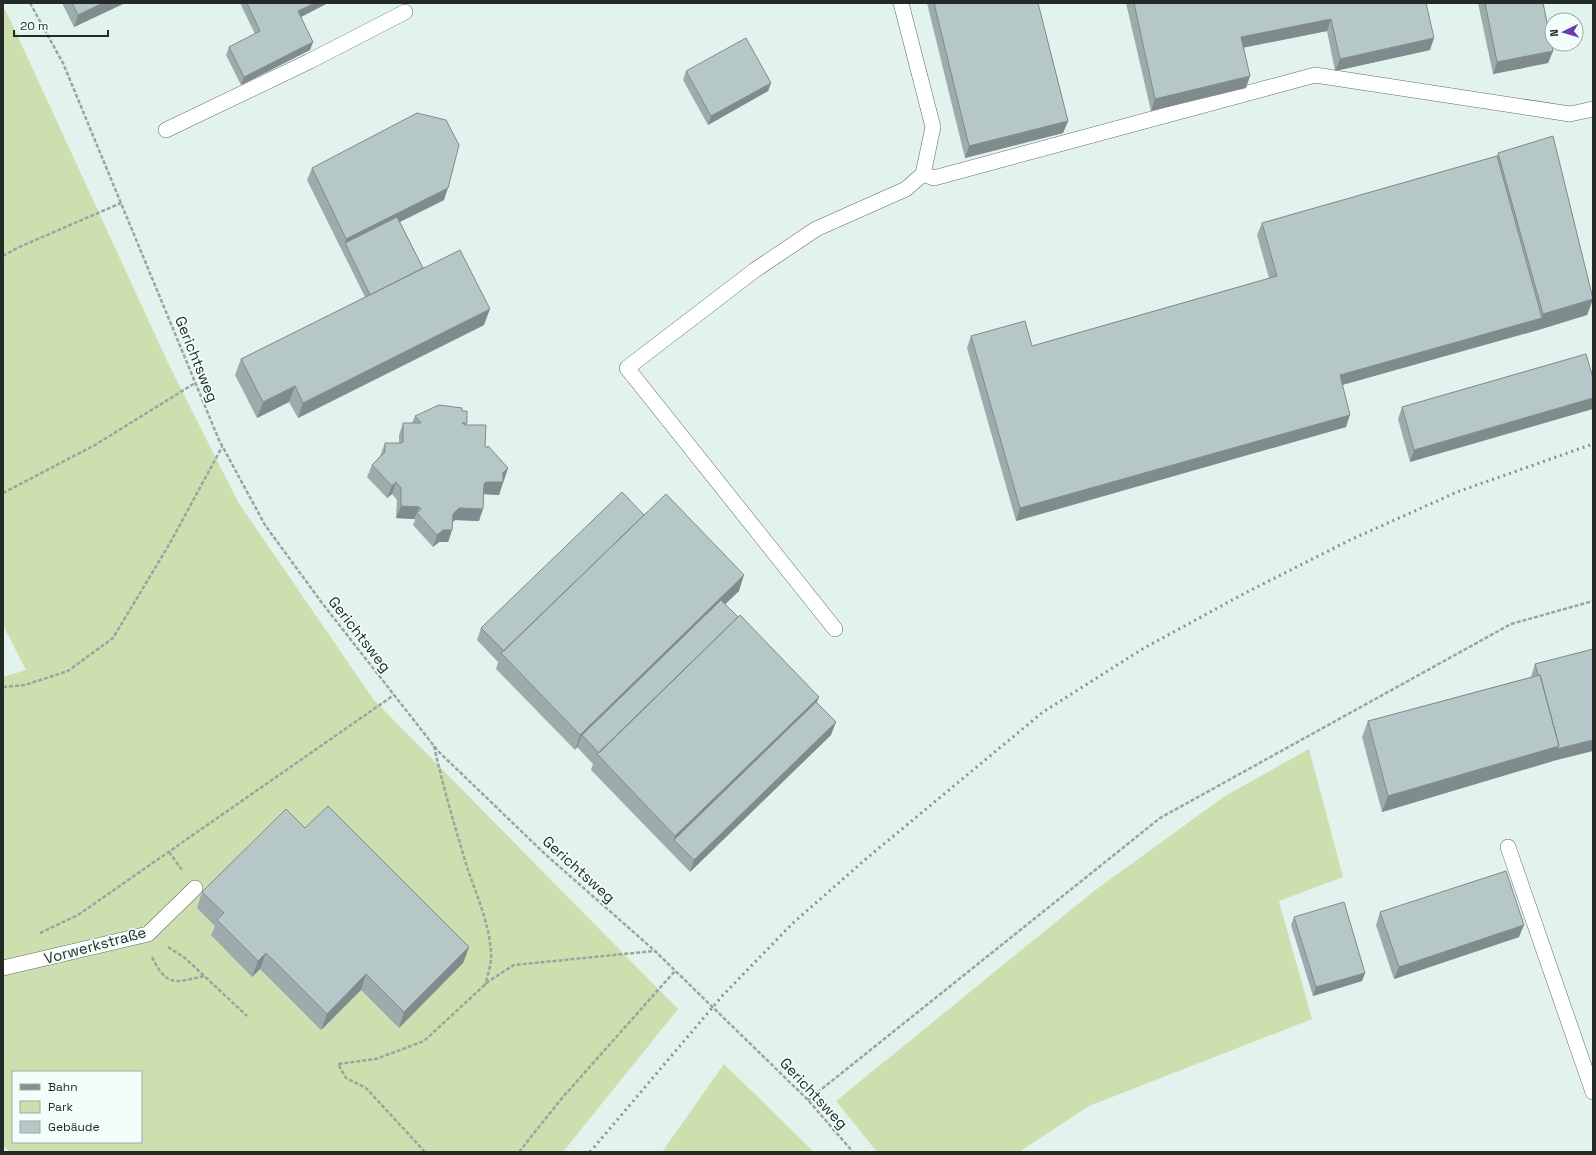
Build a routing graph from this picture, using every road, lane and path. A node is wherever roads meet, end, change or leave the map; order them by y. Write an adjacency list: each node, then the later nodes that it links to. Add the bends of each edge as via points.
1 (30, 3): 7 (path, Gerichtsweg, via 63,63)
2 (901, 3): 6 (lane, via 933,127)
3 (405, 12): 5 (lane)
4 (1593, 108): 6 (lane, via 1570,114 1315,75 934,178)
5 (166, 130)
6 (923, 174): 13 (lane, via 906,190 816,229 755,270 627,368)
7 (122, 203): 8 (path); 9 (path, Gerichtsweg)
8 (3, 256)
9 (195, 383): 10 (path, Gerichtsweg); 11 (path, via 95,445)
10 (222, 447): 14 (path, via 170,543 112,638 68,671 25,685); 15 (path, Gerichtsweg, via 265,524 322,603)
11 (3, 493)
12 (1593, 601): 29 (path, via 1511,624 1160,818)
13 (835, 629)
14 (3, 687)
15 (394, 695): 16 (path, Gerichtsweg); 19 (path, via 78,915)
16 (434, 745): 21 (path, Gerichtsweg, via 545,854); 26 (path, via 440,776 486,921 491,963)
17 (1508, 847): 28 (lane)
18 (194, 888): 20 (lane, Vorwerkstraße, via 148,934)
19 (37, 934)
20 (141, 935): 23 (lane, Vorwerkstraße); 25 (path, via 159,971 168,979 179,982)
21 (655, 951): 24 (path, Gerichtsweg); 26 (path, via 514,966)
22 (185, 958): 25 (path)
23 (3, 968)
24 (675, 971): 29 (path, Gerichtsweg); 31 (path, via 562,1098)
25 (204, 976): 27 (path)
26 (485, 985): 30 (path, via 424,1041 376,1059 338,1064 346,1078 366,1088)
27 (248, 1016)
28 (1593, 1092)
29 (808, 1100): 32 (path, Gerichtsweg)
30 (425, 1152)
31 (519, 1152)
32 (853, 1152)

